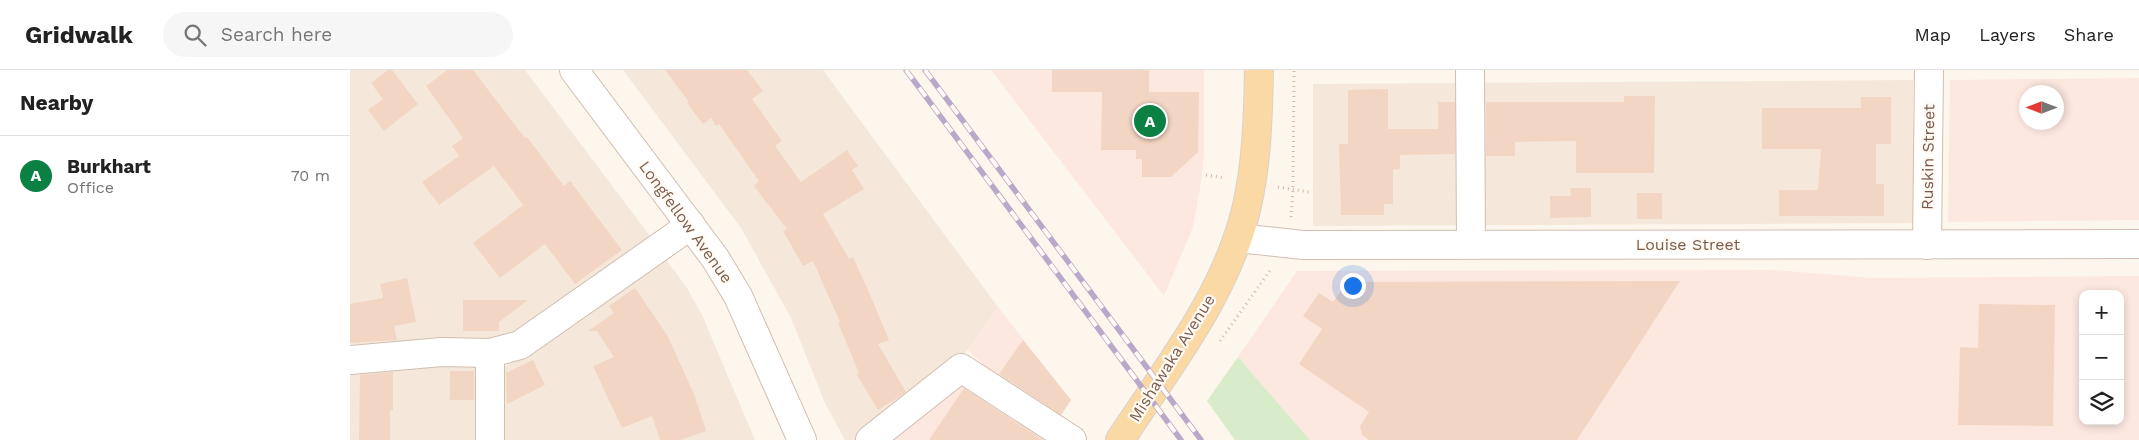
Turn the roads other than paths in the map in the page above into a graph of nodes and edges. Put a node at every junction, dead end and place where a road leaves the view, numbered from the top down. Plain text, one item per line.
1 (574, 70) edge
2 (1259, 70) edge
3 (1470, 70) edge
4 (1929, 70) edge
5 (691, 225) junction
6 (1238, 238) junction
7 (1471, 243) junction
8 (2139, 244) edge
9 (1927, 245) junction
10 (490, 353) junction
11 (350, 360) edge
12 (490, 440) edge
13 (802, 440) edge
14 (870, 440) edge
15 (1072, 440) edge
16 (1120, 440) edge

1 - 5 street, Longfellow Avenue
2 - 6 main road, Mishawaka Avenue
3 - 7 street
4 - 9 street, Ruskin Street
5 - 10 street
5 - 13 street, Longfellow Avenue
6 - 7 street, Louise Street
6 - 16 main road, Mishawaka Avenue
7 - 9 street, Louise Street
8 - 9 street, Louise Street
10 - 11 street
10 - 12 street
14 - 15 street

